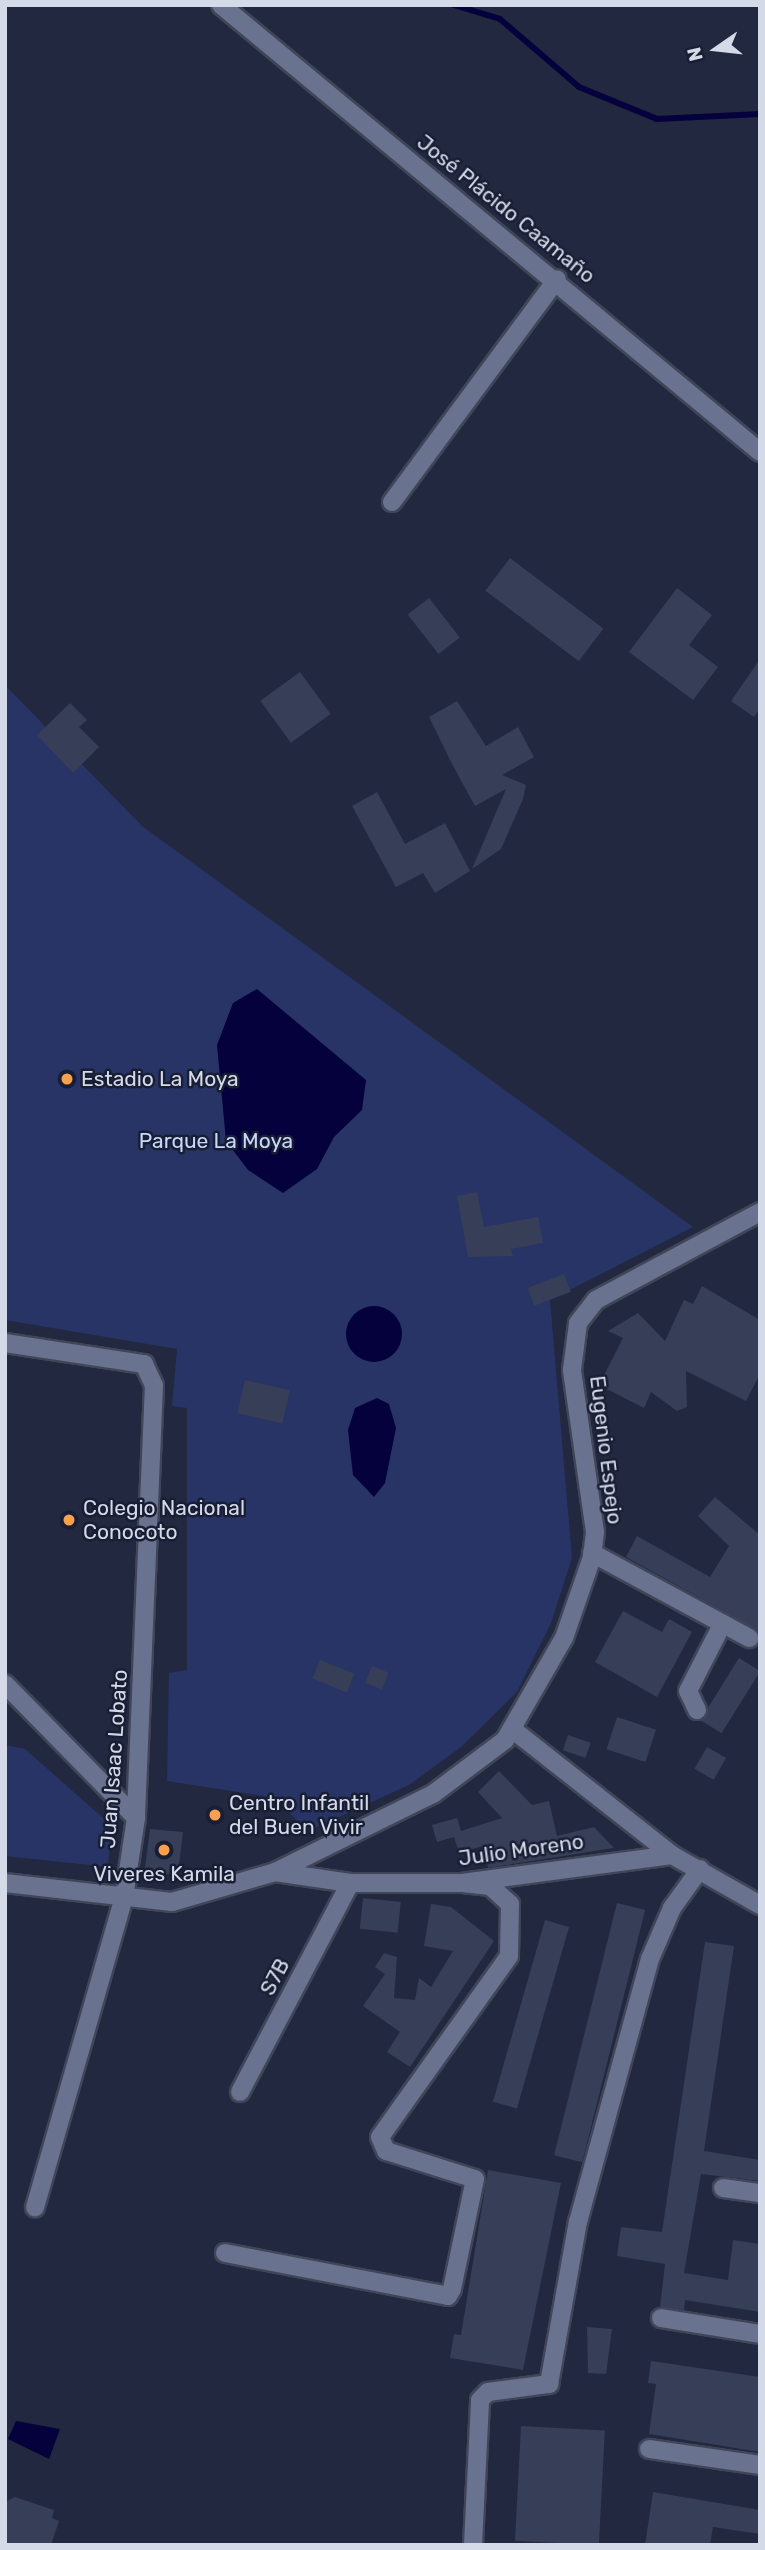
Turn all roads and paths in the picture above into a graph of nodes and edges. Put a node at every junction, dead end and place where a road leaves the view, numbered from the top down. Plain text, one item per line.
1 (221, 5) edge
2 (557, 279) junction
3 (760, 452) edge
4 (392, 502) dead end
5 (760, 1212) edge
6 (5, 1343) edge
7 (592, 1553) junction
8 (723, 1623) junction
9 (749, 1638) dead end
10 (5, 1684) edge
11 (697, 1710) dead end
12 (512, 1729) junction
13 (136, 1818) junction
14 (672, 1855) junction
15 (700, 1869) junction
16 (275, 1872) junction
17 (5, 1883) edge
18 (350, 1883) junction
19 (462, 1883) junction
20 (124, 1897) junction
21 (760, 1905) edge
22 (240, 2092) dead end
23 (723, 2188) dead end
24 (760, 2193) edge
25 (35, 2208) dead end
26 (225, 2253) dead end
27 (660, 2318) dead end
28 (760, 2334) edge
29 (649, 2449) dead end
30 (760, 2465) edge
31 (473, 2545) edge

1 - 2 street, José Plácido Caamaño
2 - 3 street, José Plácido Caamaño
2 - 4 street
5 - 7 street, Eugenio Espejo
6 - 13 street, Juan Isaac Lobato
7 - 8 street
7 - 12 street, Eugenio Espejo
8 - 9 street
8 - 11 street
10 - 13 street
12 - 14 street
12 - 16 street, Eugenio Espejo
13 - 20 street, Juan Isaac Lobato
14 - 15 street
14 - 19 street, Julio Moreno
15 - 21 street
15 - 31 street
16 - 18 street, Julio Moreno
16 - 20 street, Eugenio Espejo
17 - 20 street, Eugenio Espejo
18 - 19 street, Julio Moreno
18 - 22 street, S7B
19 - 26 street
20 - 25 street, Juan Isaac Lobato
23 - 24 street
27 - 28 street
29 - 30 street

